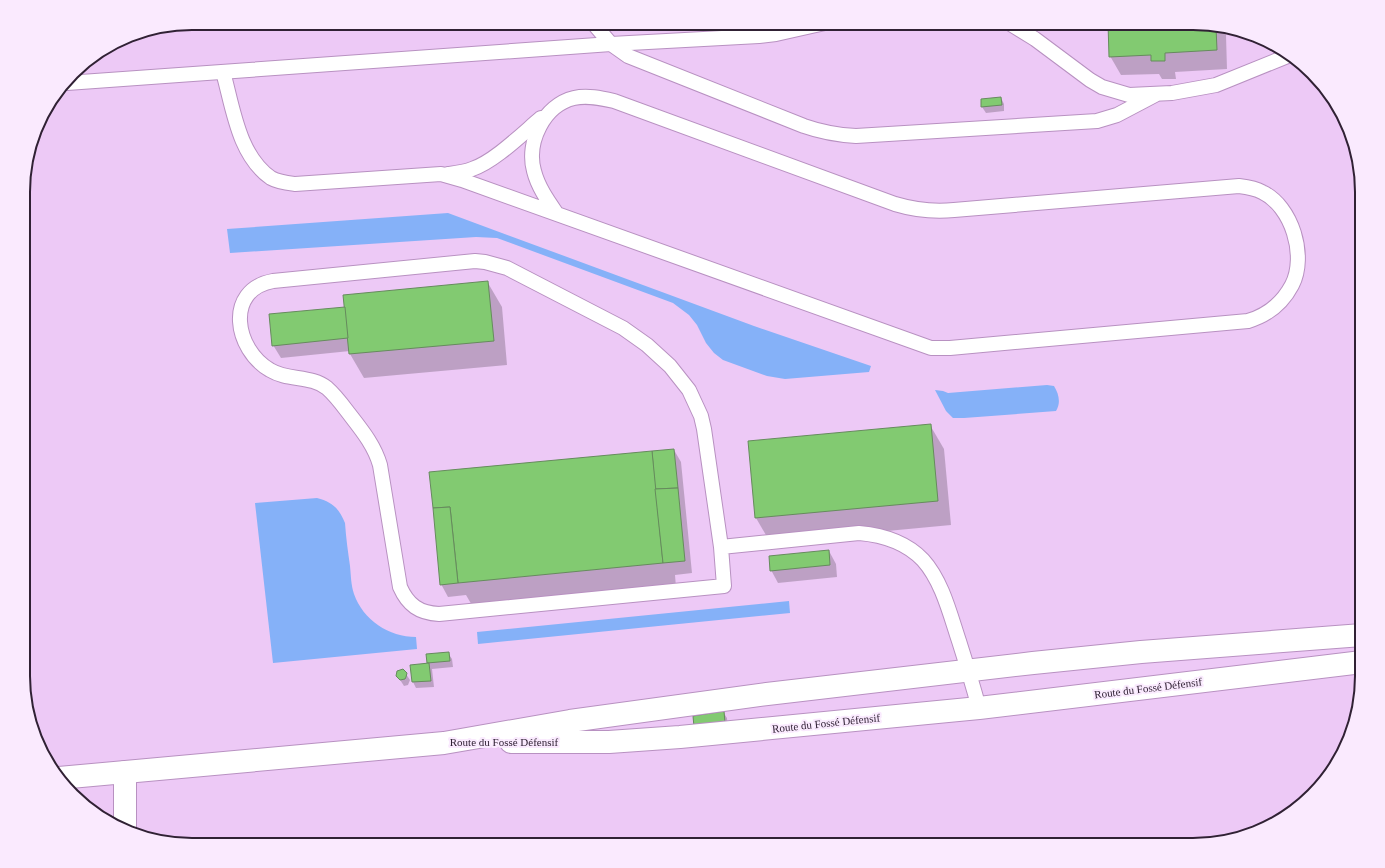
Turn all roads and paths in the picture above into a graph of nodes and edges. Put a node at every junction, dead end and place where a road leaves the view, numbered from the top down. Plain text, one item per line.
1 (599, 30) edge
2 (794, 30) edge
3 (1020, 30) edge
4 (611, 44) junction
5 (1284, 58) edge
6 (223, 72) junction
7 (72, 83) edge
8 (1155, 95) junction
9 (551, 110) junction
10 (441, 174) junction
11 (557, 214) junction
12 (721, 547) junction
13 (1355, 636) edge
14 (1355, 663) edge
15 (968, 671) junction
16 (979, 708) junction
17 (444, 743) junction
18 (126, 772) junction
19 (65, 778) edge
20 (125, 824) edge

1 - 4 lane
2 - 4 lane
3 - 8 lane
4 - 6 lane
4 - 8 lane
5 - 8 lane
6 - 7 lane
6 - 10 lane
9 - 10 lane
9 - 11 lane
9 - 11 lane
10 - 11 lane
12 - 12 lane
12 - 15 lane
13 - 15 street, Route du Fossé Défensif
14 - 16 street, Route du Fossé Défensif
15 - 16 lane
15 - 17 street, Route du Fossé Défensif
16 - 17 street, Route du Fossé Défensif
17 - 18 street
18 - 19 street
18 - 20 street

